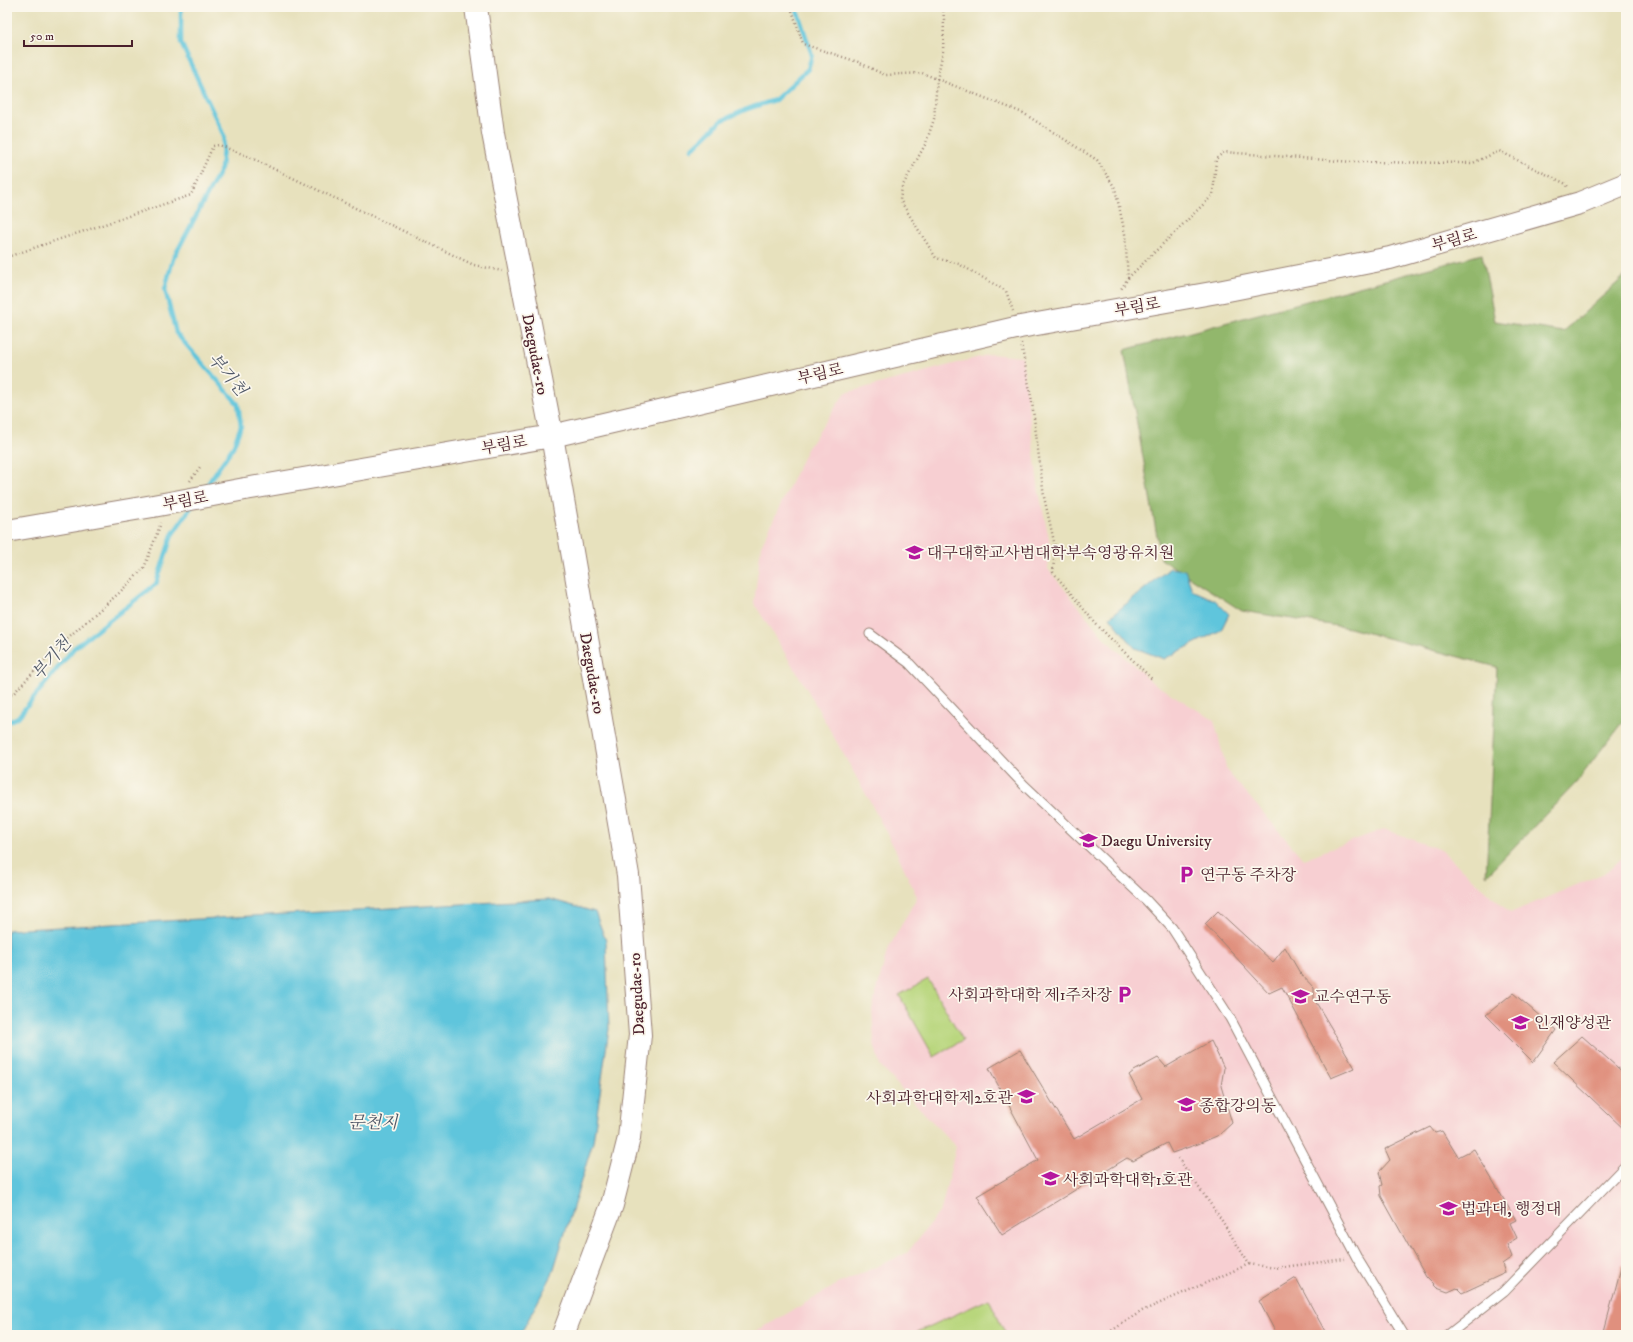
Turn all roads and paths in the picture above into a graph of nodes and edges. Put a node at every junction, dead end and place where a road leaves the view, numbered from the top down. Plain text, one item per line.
1 (476, 7) edge
2 (791, 7) edge
3 (943, 7) edge
4 (937, 80) junction
5 (1626, 184) edge
6 (1580, 203) junction
7 (7, 257) edge
8 (521, 274) junction
9 (1128, 278) junction
10 (1106, 311) junction
11 (1014, 315) dead end
12 (1021, 343) dead end
13 (552, 436) junction
14 (200, 467) dead end
15 (187, 486) dead end
16 (159, 511) junction
17 (7, 531) edge
18 (870, 634) dead end
19 (1153, 680) dead end
20 (7, 695) edge
21 (1178, 1158) dead end
22 (1626, 1165) edge
23 (1357, 1258) junction
24 (1249, 1264) junction
25 (563, 1335) edge
26 (1106, 1335) edge
27 (1404, 1335) edge
28 (1448, 1335) edge

1 - 8 street, Daegudae-ro
2 - 4 path
3 - 4 path
4 - 9 path
4 - 11 path
5 - 6 street, 부림로
6 - 9 path
6 - 10 street, 부림로
7 - 8 path
8 - 13 street, Daegudae-ro
9 - 10 path
10 - 13 street, 부림로
12 - 19 path
13 - 16 street, 부림로, bridge
13 - 25 street, Daegudae-ro
14 - 15 path
16 - 17 street, 부림로
16 - 20 path
18 - 23 lane
21 - 24 path
22 - 28 lane
23 - 24 path
23 - 27 lane
24 - 26 path

